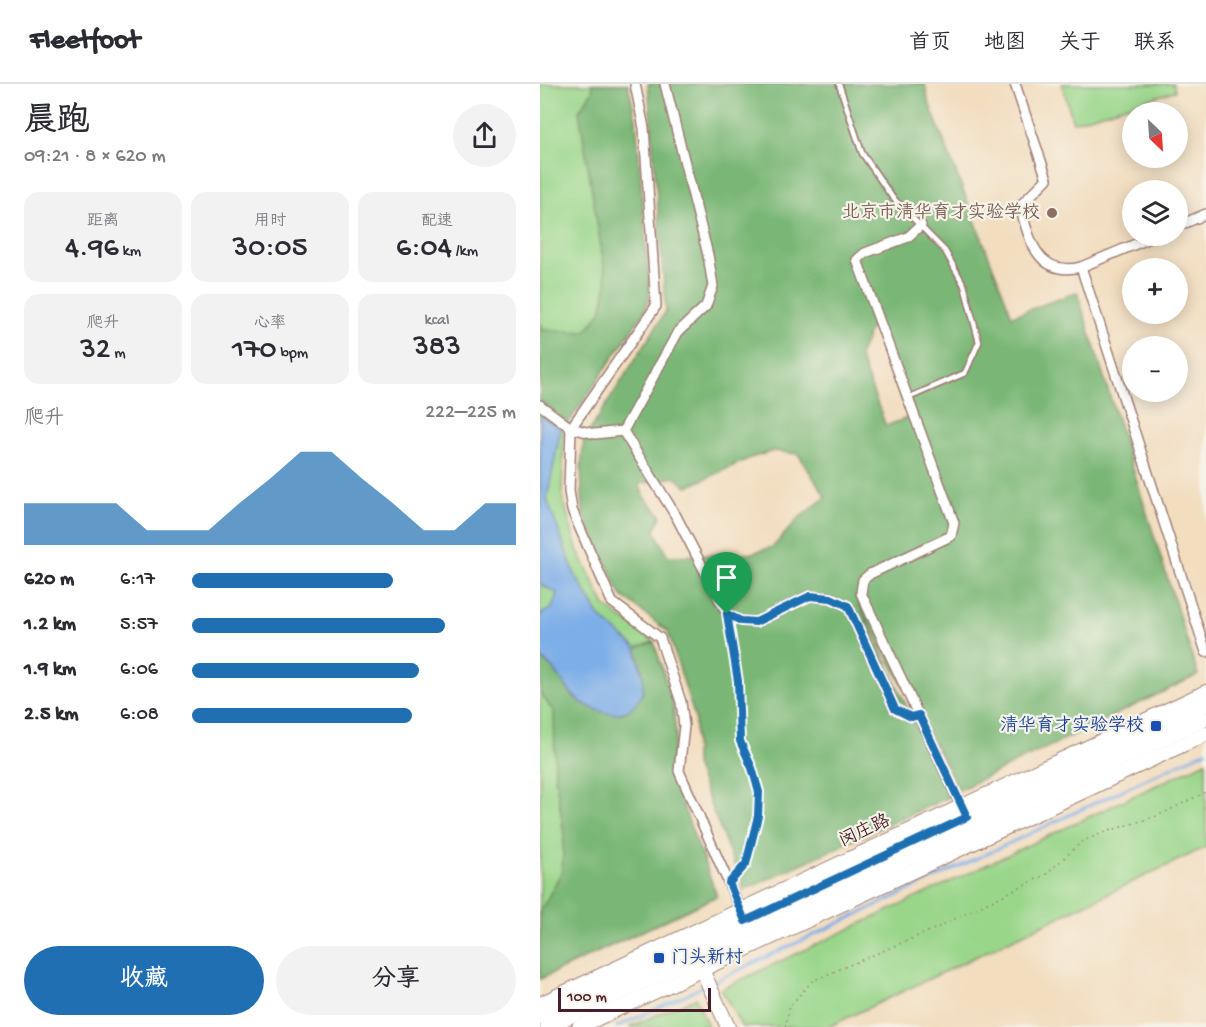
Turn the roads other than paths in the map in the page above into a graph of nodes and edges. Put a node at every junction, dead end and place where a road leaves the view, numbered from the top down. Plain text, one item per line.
1 (635, 84) edge
2 (665, 84) edge
3 (839, 84) edge
4 (1015, 84) edge
5 (1206, 214) edge
6 (1188, 222) edge
7 (921, 225) junction
8 (1131, 246) edge
9 (1081, 267) junction
10 (908, 398) junction
11 (540, 405) edge
12 (571, 428) junction
13 (623, 431) junction
14 (727, 614) junction
15 (1206, 652) edge
16 (1206, 692) edge
17 (1206, 705) edge
18 (919, 715) junction
19 (1206, 719) edge
20 (1206, 734) edge
21 (964, 812) junction
22 (729, 883) junction
23 (743, 915) junction
24 (704, 974) junction
25 (540, 1004) edge
26 (540, 1017) edge
27 (547, 1027) edge
28 (579, 1027) edge
29 (728, 1027) edge

1 - 12 street
2 - 13 street
3 - 7 lane
4 - 9 street
5 - 6 street
7 - 10 street
7 - 10 lane
8 - 9 street
9 - 15 street
10 - 18 street
11 - 12 street
12 - 13 street
12 - 22 street
13 - 14 street
14 - 18 street
14 - 22 lane
16 - 21 main road, 闵庄路
17 - 21 main road, 闵庄路
18 - 21 street
19 - 24 main road
20 - 24 main road
21 - 23 main road, 闵庄路
22 - 23 street
23 - 24 main road
23 - 25 main road, 闵庄路
23 - 26 main road, 闵庄路
24 - 27 main road
24 - 28 main road
24 - 29 main road

